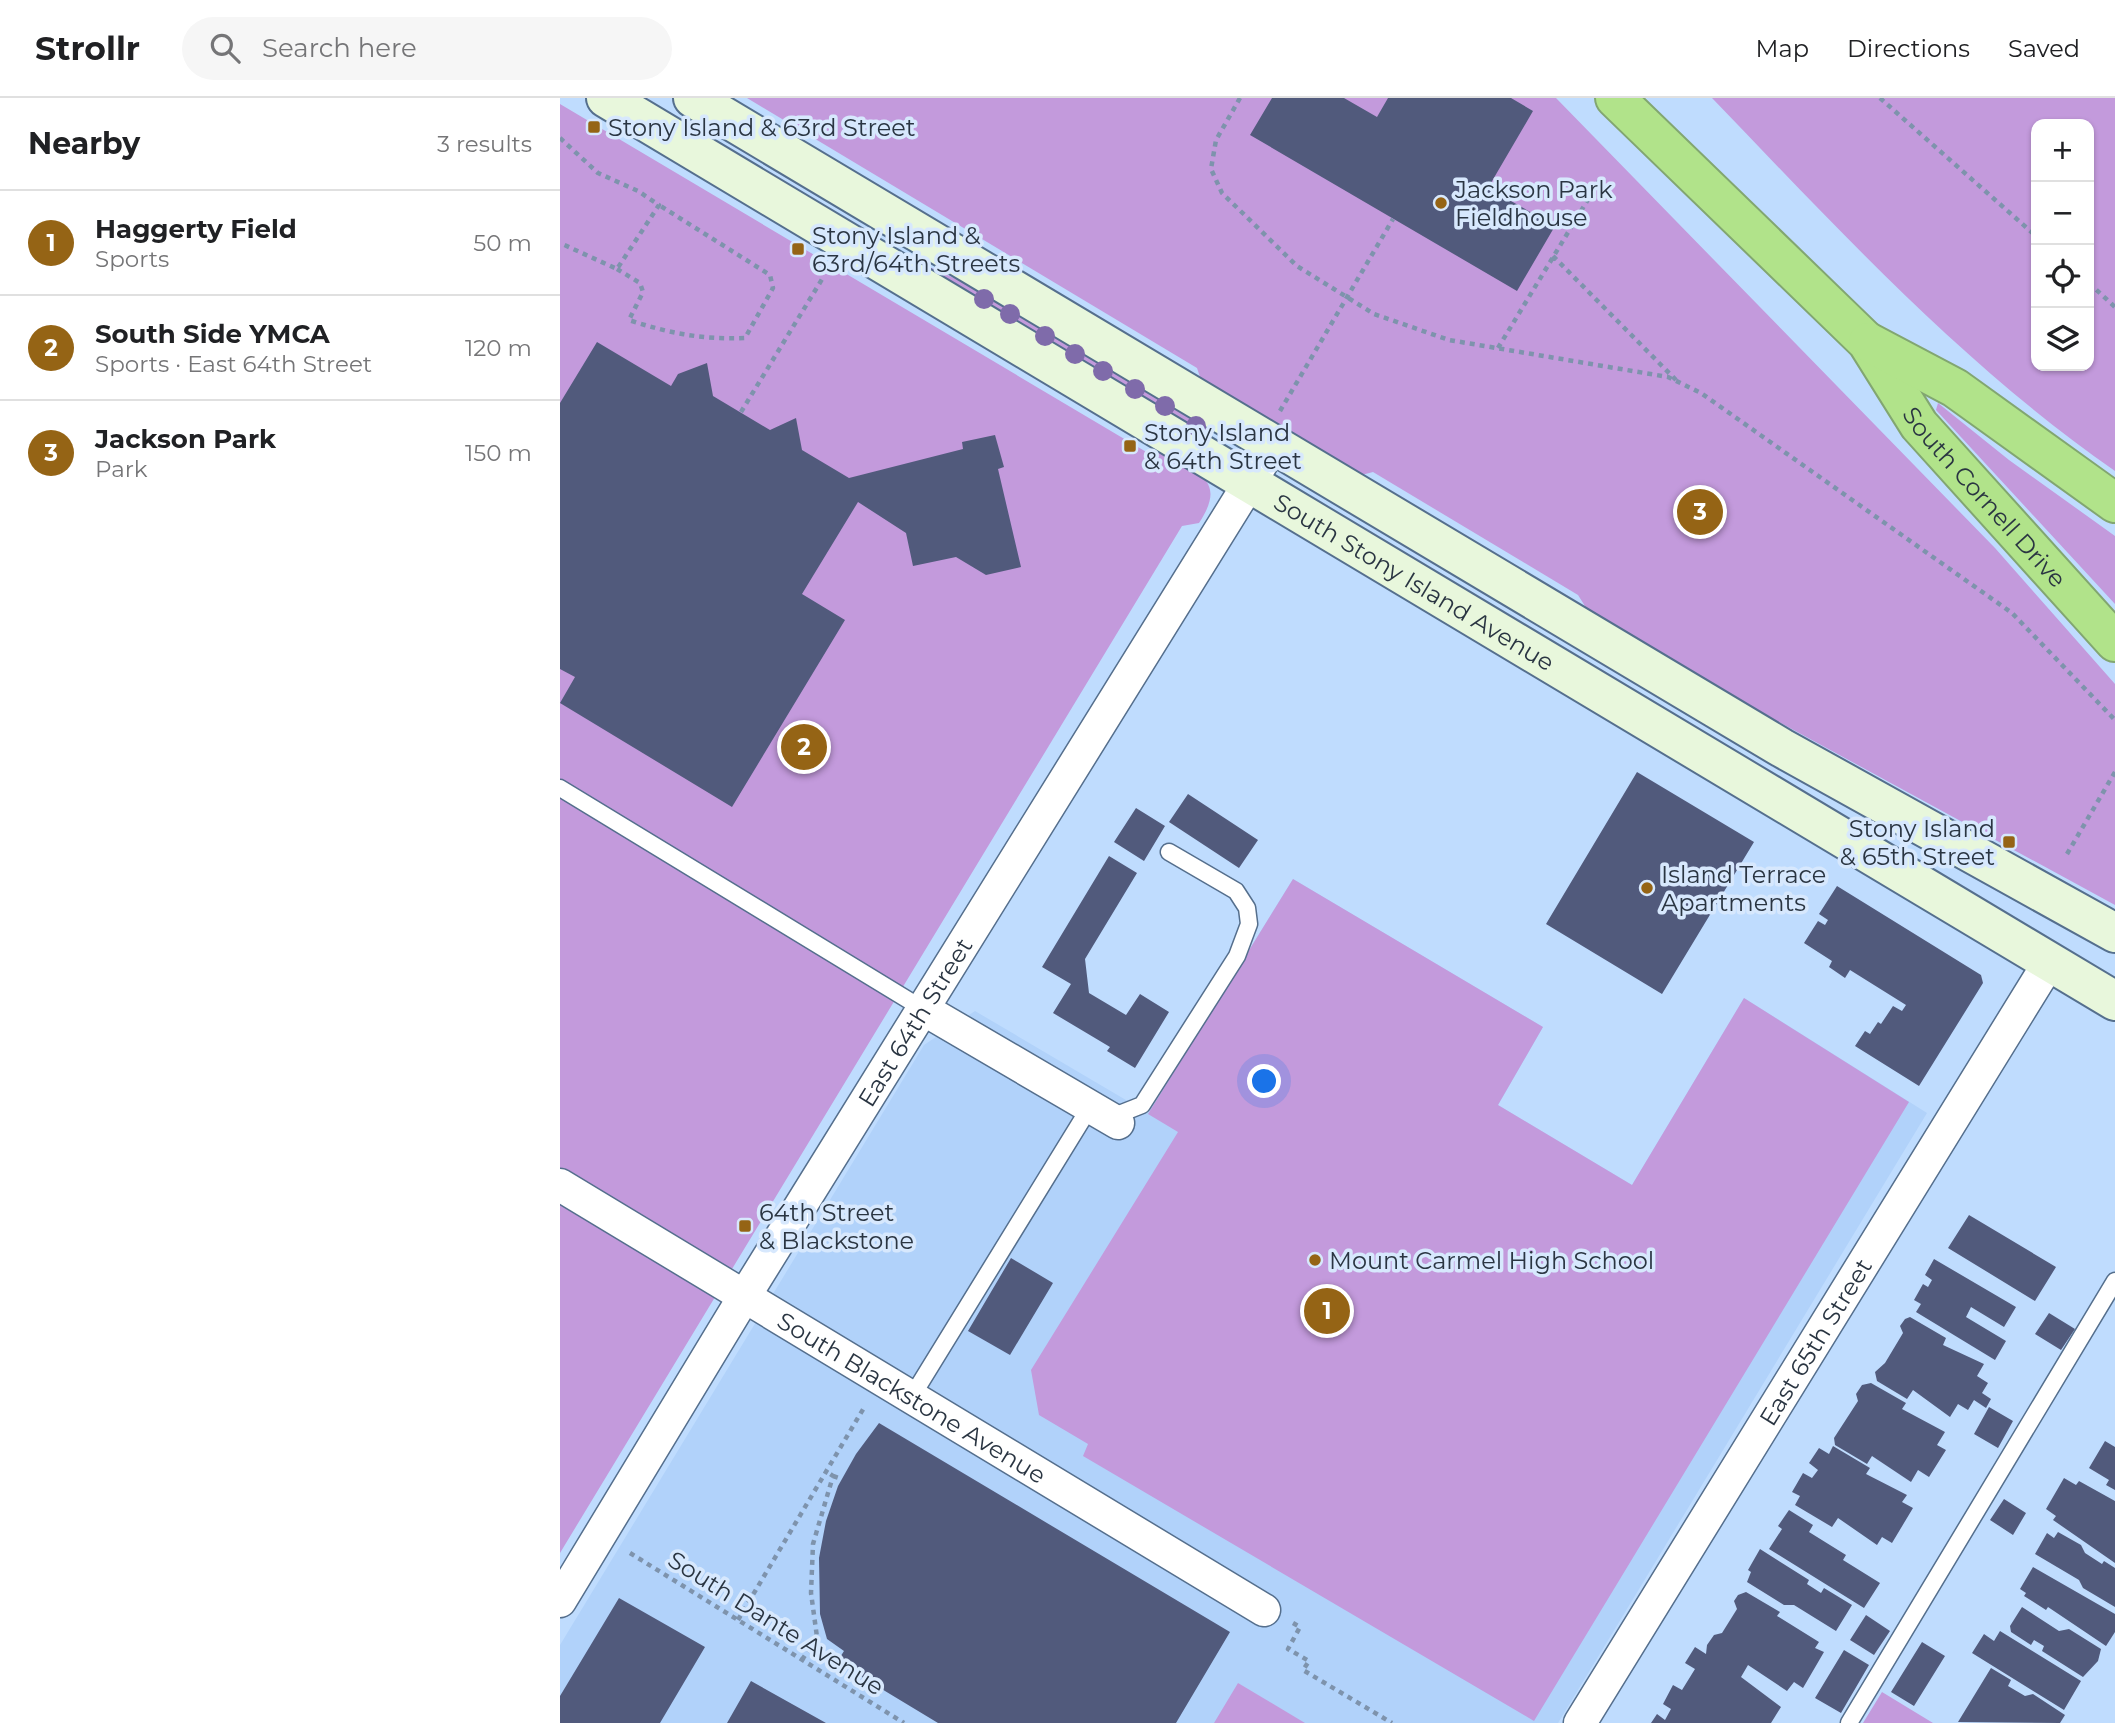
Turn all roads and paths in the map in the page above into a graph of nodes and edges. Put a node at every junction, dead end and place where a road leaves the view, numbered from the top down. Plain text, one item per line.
1 (606, 98) edge
2 (693, 98) edge
3 (1240, 98) edge
4 (1615, 98) edge
5 (1880, 98) edge
6 (560, 138) edge
7 (1601, 178) dead end
8 (659, 205) junction
9 (1393, 219) dead end
10 (2031, 232) edge
11 (560, 243) edge
12 (1553, 256) junction
13 (617, 270) junction
14 (824, 275) dead end
15 (2094, 288) edge
16 (1347, 298) junction
17 (2115, 307) edge
18 (1867, 342) junction
19 (1498, 348) junction
20 (1678, 382) junction
21 (741, 412) dead end
22 (1276, 428) junction
23 (1249, 485) junction
24 (2115, 503) edge
25 (2115, 642) edge
26 (2115, 720) edge
27 (2115, 772) edge
28 (560, 788) edge
29 (1169, 852) dead end
30 (2067, 853) dead end
31 (2115, 933) edge
32 (2050, 961) junction
33 (2115, 1001) edge
34 (923, 1009) junction
35 (1105, 1116) junction
36 (560, 1185) edge
37 (2115, 1281) edge
38 (744, 1297) junction
39 (911, 1398) junction
40 (865, 1406) dead end
41 (826, 1471) junction
42 (833, 1476) junction
43 (842, 1479) dead end
44 (630, 1553) dead end
45 (560, 1601) edge
46 (1276, 1615) joint
47 (738, 1620) junction
48 (802, 1660) junction
49 (904, 1723) edge
50 (1392, 1723) edge
51 (1580, 1723) edge
52 (1849, 1723) edge

1 - 23 main road, South Stony Island Avenue
2 - 22 main road, South Stony Island Avenue
3 - 16 path
4 - 18 highway, South Cornell Drive
5 - 10 path
6 - 8 path
7 - 12 path
8 - 13 path
8 - 13 path
9 - 16 path
11 - 13 path
12 - 19 path
12 - 20 path
14 - 21 path
15 - 17 path
16 - 19 path
16 - 22 path
18 - 24 highway, South Cornell Drive
18 - 25 highway, South Cornell Drive
19 - 20 path
20 - 26 path
22 - 23 street, East 64th Street
22 - 31 main road, South Stony Island Avenue
23 - 32 main road, South Stony Island Avenue
23 - 34 street, East 64th Street
27 - 30 path
28 - 34 lane
29 - 35 lane
32 - 33 main road, South Stony Island Avenue
32 - 51 street, East 65th Street
34 - 35 street
34 - 38 street, East 64th Street
35 - 39 lane
36 - 38 street, South Blackstone Avenue
37 - 52 lane
38 - 39 street, South Blackstone Avenue
38 - 45 street, East 64th Street
39 - 46 street, South Blackstone Avenue
40 - 41 path
41 - 42 path
41 - 47 path
42 - 43 path
42 - 48 path
44 - 47 path, South Dante Avenue
46 - 50 path
47 - 48 path, South Dante Avenue
48 - 49 path, South Dante Avenue

